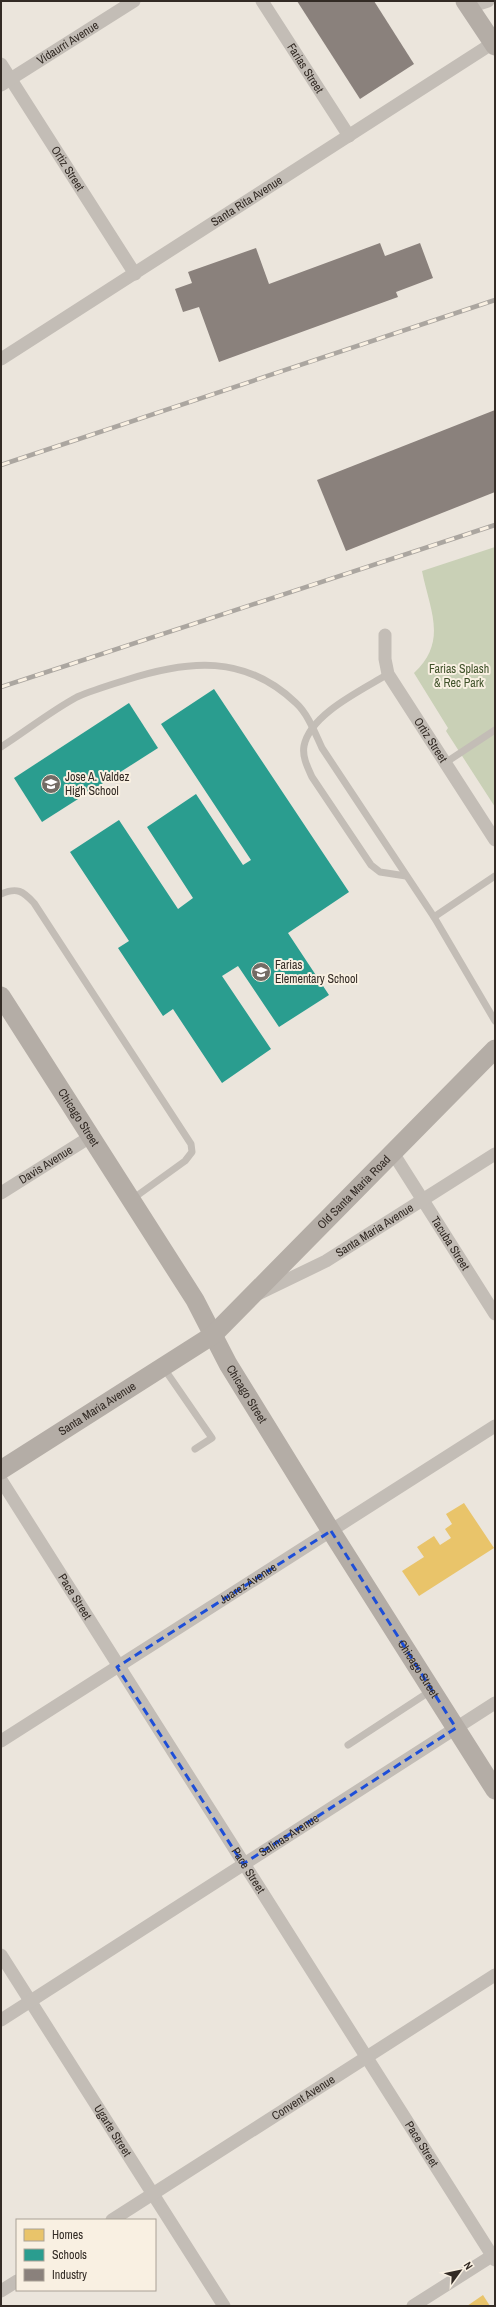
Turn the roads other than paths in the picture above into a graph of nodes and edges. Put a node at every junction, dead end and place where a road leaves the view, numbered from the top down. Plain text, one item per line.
1 (134, 1) edge
2 (262, 1) edge
3 (488, 1) edge
4 (467, 4) edge
5 (494, 45) edge
6 (1, 64) edge
7 (6, 82) edge
8 (349, 136) junction
9 (135, 274) junction
10 (1, 359) edge
11 (385, 635) dead end
12 (388, 674) junction
13 (312, 727) junction
14 (495, 730) edge
15 (1, 747) edge
16 (445, 763) junction
17 (495, 840) edge
18 (406, 876) junction
19 (495, 876) edge
20 (1, 894) edge
21 (434, 917) junction
22 (1, 996) edge
23 (495, 1021) edge
24 (495, 1049) edge
25 (90, 1137) junction
26 (393, 1153) junction
27 (495, 1154) edge
28 (1, 1193) edge
29 (131, 1200) junction
30 (422, 1200) junction
31 (249, 1299) junction
32 (495, 1314) edge
33 (213, 1335) junction
34 (163, 1367) junction
35 (495, 1426) edge
36 (195, 1449) dead end
37 (1, 1470) edge
38 (1, 1480) edge
39 (331, 1531) junction
40 (117, 1667) junction
41 (432, 1690) junction
42 (495, 1703) edge
43 (456, 1728) junction
44 (1, 1741) edge
45 (348, 1745) dead end
46 (495, 1790) edge
47 (243, 1864) junction
48 (1, 1955) edge
49 (495, 1976) edge
50 (30, 2001) junction
51 (1, 2020) edge
52 (366, 2058) junction
53 (152, 2194) junction
54 (114, 2219) edge
55 (494, 2256) edge
56 (16, 2282) edge
57 (1, 2291) edge
58 (224, 2306) edge
59 (413, 2306) edge

1 - 7 street, Vidaurri Avenue
2 - 8 street, Farias Street
3 - 4 street
4 - 5 street
5 - 8 street, Santa Rita Avenue
6 - 7 street, Ortiz Street
7 - 9 street, Ortiz Street
8 - 9 street, Santa Rita Avenue
9 - 10 street, Santa Rita Avenue
11 - 12 street, Ortiz Street
12 - 13 lane
12 - 16 street, Ortiz Street
13 - 15 lane
13 - 18 lane
13 - 18 lane
14 - 16 lane
16 - 17 street, Ortiz Street
18 - 21 lane
19 - 21 lane
20 - 29 lane
21 - 23 lane
22 - 25 street, Chicago Street
24 - 26 street, Old Santa Maria Road
25 - 28 street, Davis Avenue
25 - 29 street, Chicago Street
26 - 30 street, Tacuba Street
26 - 31 street, Old Santa Maria Road
27 - 30 street, Santa Maria Avenue
29 - 33 street, Chicago Street
30 - 31 street, Santa Maria Avenue
30 - 32 street, Tacuba Street
31 - 33 street, Old Santa Maria Road
33 - 34 street, Santa Maria Avenue
33 - 39 street, Chicago Street
34 - 36 lane
34 - 37 street, Santa Maria Avenue
35 - 39 street, Juarez Avenue
38 - 40 street, Pace Street
39 - 40 street, Juarez Avenue
39 - 41 street, Chicago Street
40 - 44 street, Juarez Avenue
40 - 47 street, Pace Street
41 - 43 street, Chicago Street
41 - 45 lane
42 - 43 street, Salinas Avenue
43 - 46 street, Chicago Street
43 - 47 street, Salinas Avenue
47 - 50 street, Salinas Avenue
47 - 52 street, Pace Street
48 - 50 street, Ugarte Street
49 - 52 street, Convent Avenue
50 - 51 street, Salinas Avenue
50 - 53 street, Ugarte Street
52 - 53 street, Convent Avenue
52 - 55 street, Pace Street
53 - 54 street, Convent Avenue
53 - 58 street, Ugarte Street
55 - 59 street
56 - 57 street

